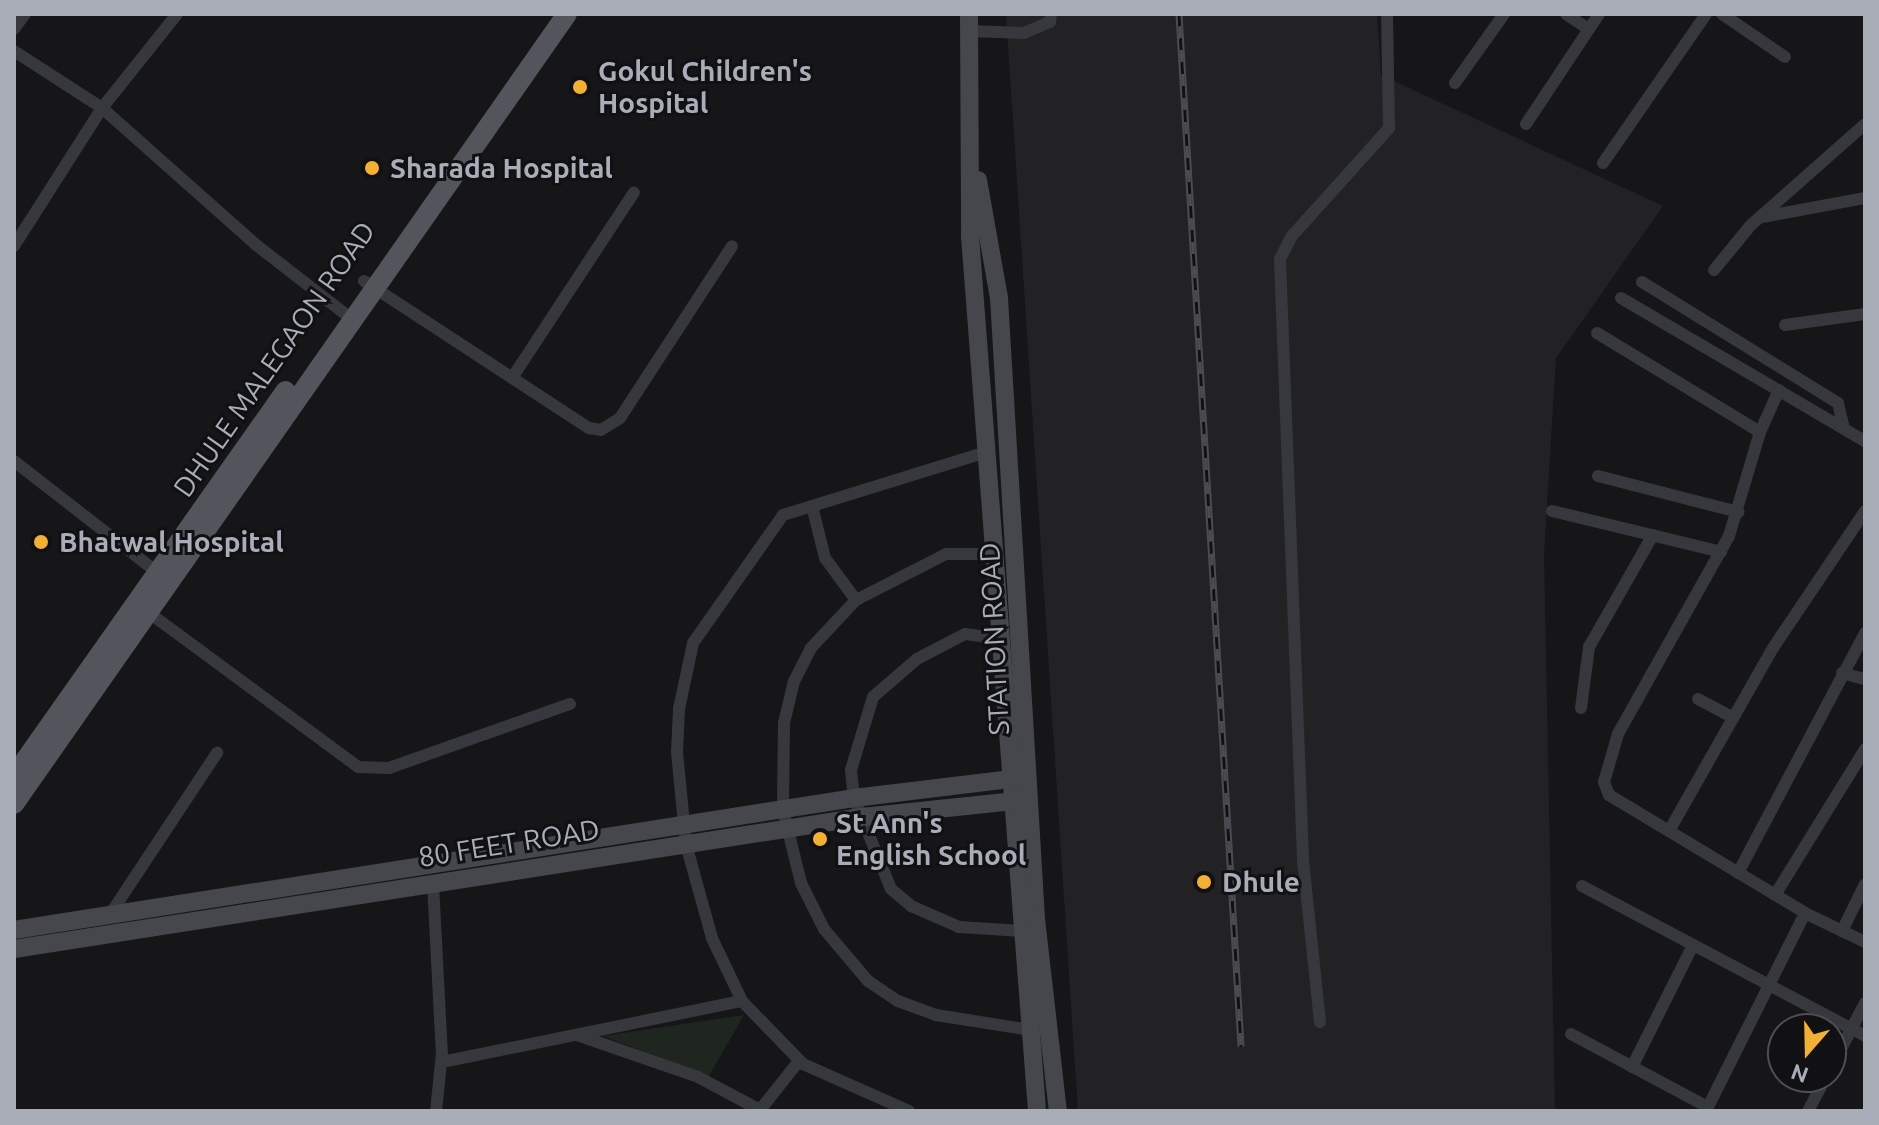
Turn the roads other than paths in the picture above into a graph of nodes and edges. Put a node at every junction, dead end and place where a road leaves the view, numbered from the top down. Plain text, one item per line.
1 (25, 14) edge
2 (177, 14) edge
3 (551, 14) edge
4 (567, 14) edge
5 (1051, 14) edge
6 (1387, 14) edge
7 (1504, 14) edge
8 (1566, 14) edge
9 (1599, 14) edge
10 (1706, 14) edge
11 (1722, 14) edge
12 (969, 22) edge
13 (14, 29) edge
14 (1588, 29) junction
15 (14, 51) edge
16 (1785, 57) dead end
17 (1455, 83) dead end
18 (102, 108) junction
19 (1526, 124) dead end
20 (1865, 124) edge
21 (1603, 163) dead end
22 (974, 166) junction
23 (634, 192) dead end
24 (1865, 198) edge
25 (1759, 217) junction
26 (14, 246) edge
27 (732, 246) dead end
28 (1714, 270) dead end
29 (1642, 282) dead end
30 (369, 285) junction
31 (1621, 298) dead end
32 (1865, 314) edge
33 (347, 316) junction
34 (1785, 325) dead end
35 (1597, 333) dead end
36 (512, 378) junction
37 (1779, 390) junction
38 (1844, 428) junction
39 (1760, 432) junction
40 (1865, 441) edge
41 (987, 452) junction
42 (14, 461) edge
43 (1598, 476) dead end
44 (812, 506) junction
45 (1552, 511) dead end
46 (1865, 511) edge
47 (1738, 512) junction
48 (1653, 535) junction
49 (1721, 552) junction
50 (994, 554) junction
51 (163, 577) junction
52 (856, 600) junction
53 (148, 612) junction
54 (1865, 633) edge
55 (1001, 639) junction
56 (1842, 673) junction
57 (1865, 679) edge
58 (1698, 699) dead end
59 (570, 704) dead end
60 (1581, 708) dead end
61 (1733, 718) junction
62 (1865, 749) edge
63 (217, 753) dead end
64 (14, 776) edge
65 (1012, 779) junction
66 (854, 798) junction
67 (1013, 801) junction
68 (14, 804) edge
69 (862, 817) junction
70 (785, 819) junction
71 (1669, 831) junction
72 (685, 835) junction
73 (1738, 873) junction
74 (433, 884) junction
75 (1865, 884) edge
76 (1582, 886) dead end
77 (1775, 895) junction
78 (1805, 913) junction
79 (109, 916) junction
80 (14, 930) edge
81 (1023, 931) junction
82 (1842, 931) junction
83 (1865, 942) edge
84 (1693, 945) junction
85 (14, 949) edge
86 (1768, 986) junction
87 (742, 1001) junction
88 (1865, 1003) edge
89 (1320, 1022) dead end
90 (1852, 1029) junction
91 (1031, 1030) junction
92 (574, 1034) junction
93 (1571, 1034) dead end
94 (1865, 1036) edge
95 (1847, 1038) edge
96 (799, 1061) junction
97 (442, 1062) junction
98 (1632, 1067) junction
99 (1818, 1093) edge
100 (1707, 1109) edge
101 (436, 1111) edge
102 (909, 1111) edge
103 (1037, 1111) edge
104 (1058, 1111) edge
105 (1808, 1111) edge

1 - 13 street
2 - 18 street
3 - 30 main road, DHULE MALEGAON ROAD
4 - 30 main road
5 - 12 street
6 - 89 street
7 - 17 street
8 - 14 street
9 - 14 street
10 - 21 street
11 - 16 street
12 - 22 main road, STATION ROAD
14 - 19 street
15 - 18 street
18 - 26 street
18 - 33 street
20 - 25 street
22 - 41 main road, STATION ROAD
22 - 104 main road, STATION ROAD
23 - 36 street
24 - 25 street
25 - 28 street
27 - 36 street
29 - 38 street
30 - 33 main road, DHULE MALEGAON ROAD
30 - 36 street
31 - 37 street
32 - 34 street
33 - 51 main road, DHULE MALEGAON ROAD
35 - 39 street
37 - 38 street
37 - 39 street
38 - 40 street
39 - 47 street
41 - 44 street
41 - 50 main road, STATION ROAD
42 - 51 street
43 - 47 street
44 - 52 street
44 - 72 street
45 - 48 street
46 - 61 street
47 - 49 street
48 - 49 street
48 - 60 street
49 - 71 street
50 - 52 street
50 - 55 main road, STATION ROAD
51 - 53 main road
51 - 64 main road, DHULE MALEGAON ROAD
52 - 70 street
53 - 59 street
53 - 68 main road
54 - 56 street
55 - 65 main road, STATION ROAD
55 - 66 street
56 - 57 street
56 - 73 street
58 - 61 street
61 - 71 street
62 - 77 street
63 - 79 street
65 - 66 main road, 80 FEET ROAD
65 - 67 main road, STATION ROAD
66 - 69 street
66 - 70 main road, 80 FEET ROAD
67 - 69 main road, 80 FEET ROAD
67 - 81 main road, STATION ROAD
69 - 70 main road, 80 FEET ROAD
69 - 81 street
70 - 72 main road, 80 FEET ROAD
70 - 91 street
71 - 73 street
72 - 74 main road, 80 FEET ROAD
72 - 79 main road, 80 FEET ROAD
72 - 87 street
73 - 77 street
74 - 85 main road, 80 FEET ROAD
74 - 97 street
75 - 82 street
76 - 84 street
77 - 78 street
78 - 82 street
78 - 86 street
79 - 80 main road, 80 FEET ROAD
81 - 91 main road, STATION ROAD
82 - 83 street
84 - 86 street
84 - 98 street
86 - 90 street
86 - 100 street
87 - 92 street
87 - 96 street
88 - 90 street
90 - 94 street
90 - 95 street
91 - 103 main road, STATION ROAD
92 - 96 street
92 - 97 street
93 - 98 street
96 - 102 street
97 - 101 street
98 - 100 street
99 - 105 street

